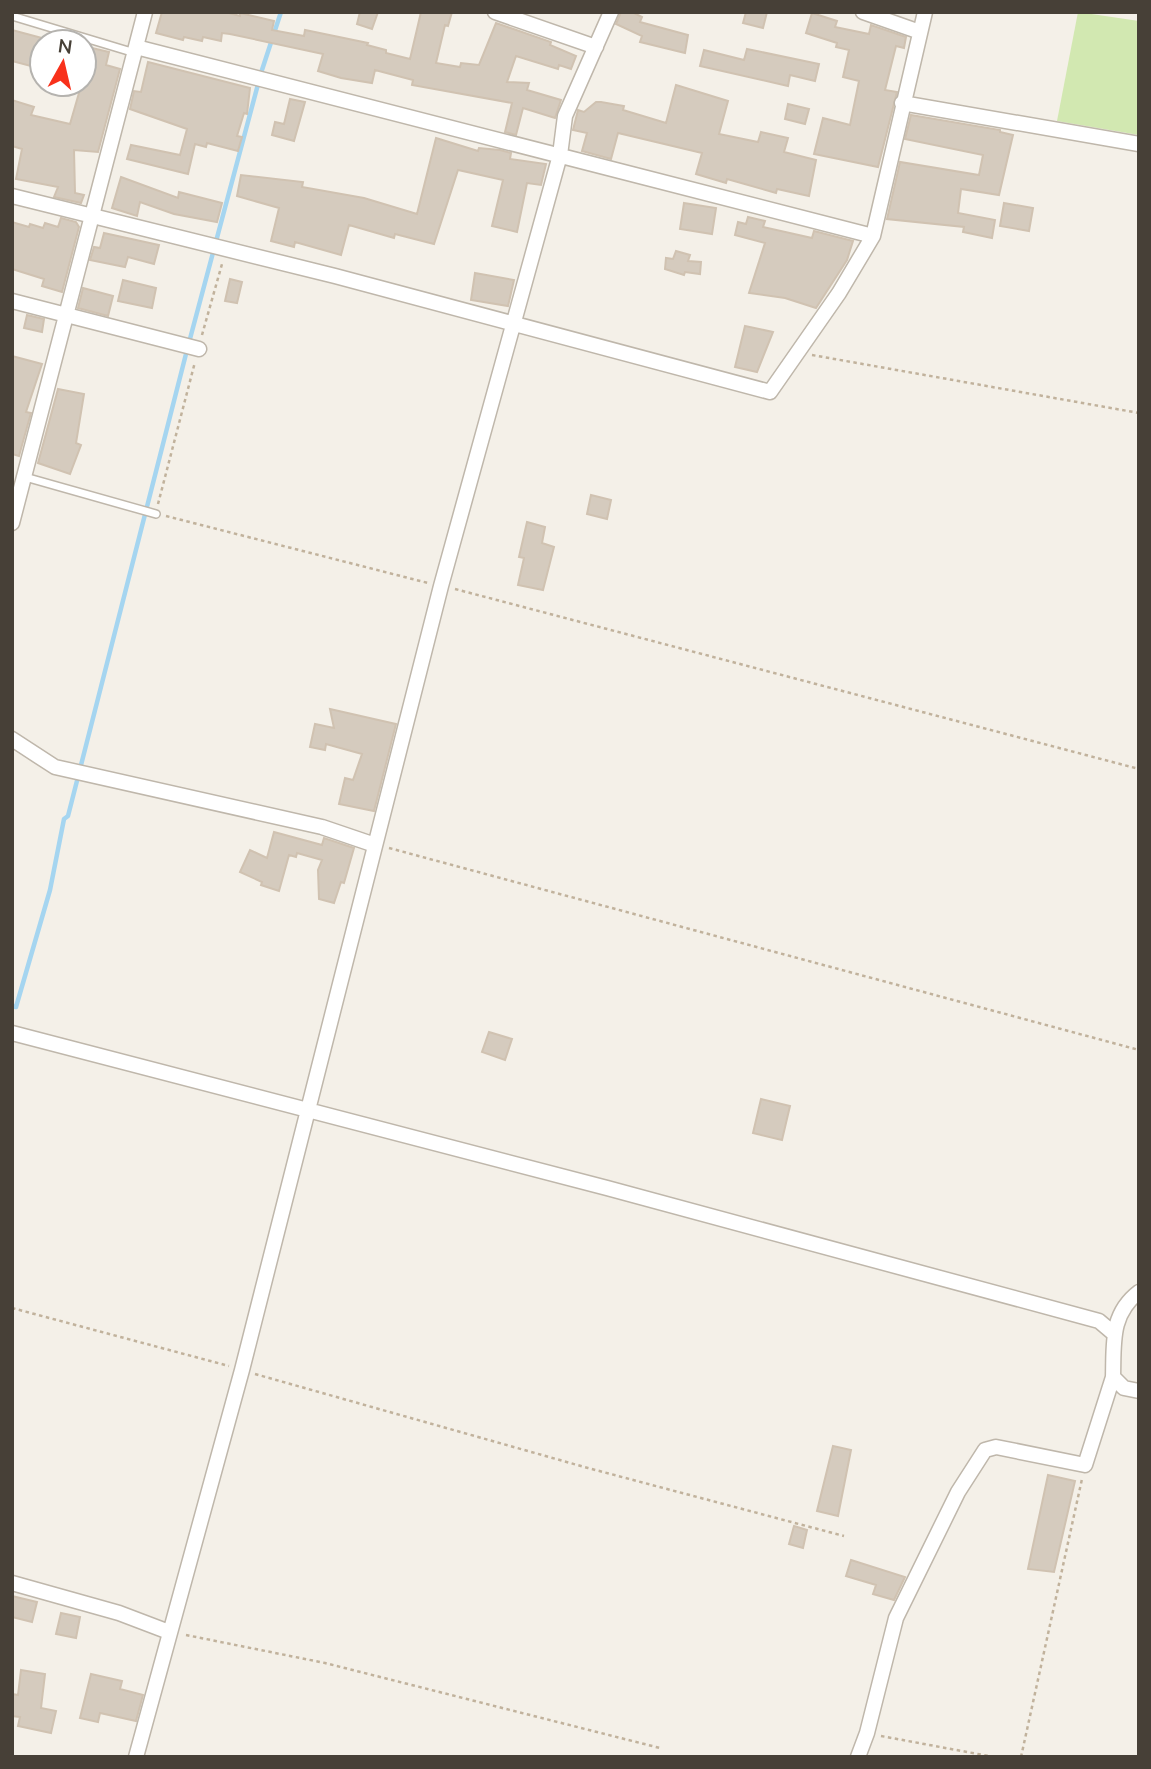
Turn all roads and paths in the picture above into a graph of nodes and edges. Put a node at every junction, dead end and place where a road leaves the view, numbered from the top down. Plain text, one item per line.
1 (145, 12) edge
2 (495, 12) edge
3 (611, 12) edge
4 (863, 12) edge
5 (925, 12) edge
6 (12, 16) edge
7 (920, 32) junction
8 (596, 47) junction
9 (136, 50) junction
10 (902, 103) junction
11 (1139, 144) edge
12 (560, 155) junction
13 (12, 196) edge
14 (93, 215) junction
15 (873, 236) junction
16 (226, 249) junction
17 (12, 301) edge
18 (67, 315) junction
19 (513, 325) junction
20 (199, 349) junction
21 (799, 352) junction
22 (1139, 413) edge
23 (19, 476) edge
24 (156, 514) junction
25 (12, 523) edge
26 (441, 586) junction
27 (12, 739) edge
28 (1139, 769) edge
29 (375, 845) junction
30 (12, 1033) edge
31 (1139, 1050) edge
32 (308, 1110) junction
33 (1139, 1292) edge
34 (12, 1308) edge
35 (1112, 1332) junction
36 (242, 1370) junction
37 (1113, 1377) junction
38 (1139, 1391) edge
39 (1085, 1465) junction
40 (844, 1536) dead end
41 (12, 1583) edge
42 (169, 1632) junction
43 (867, 1733) junction
44 (660, 1748) dead end
45 (136, 1757) edge
46 (858, 1757) edge
47 (994, 1757) edge
48 (1021, 1757) edge

1 - 9 street
2 - 8 street
3 - 8 street
4 - 7 street
5 - 7 street
6 - 9 lane
7 - 10 street
8 - 12 street
9 - 12 street
9 - 14 street
10 - 11 street
10 - 15 street
12 - 15 street
12 - 19 street
13 - 14 street
14 - 16 street
14 - 18 street
15 - 21 street
16 - 19 street
16 - 20 path
17 - 18 street
18 - 20 street
18 - 23 street
19 - 21 street
19 - 26 street
20 - 24 path
21 - 22 path
23 - 24 lane
23 - 25 street
24 - 26 path
26 - 28 path
26 - 29 street
27 - 29 street
29 - 31 path
29 - 32 street
30 - 32 street
32 - 35 street
32 - 36 street
33 - 35 street
34 - 36 path
35 - 37 street
36 - 40 path
36 - 42 street
37 - 38 street
37 - 39 street
39 - 43 street
39 - 48 path
41 - 42 street
42 - 44 path
42 - 45 street
43 - 46 street
43 - 47 path

